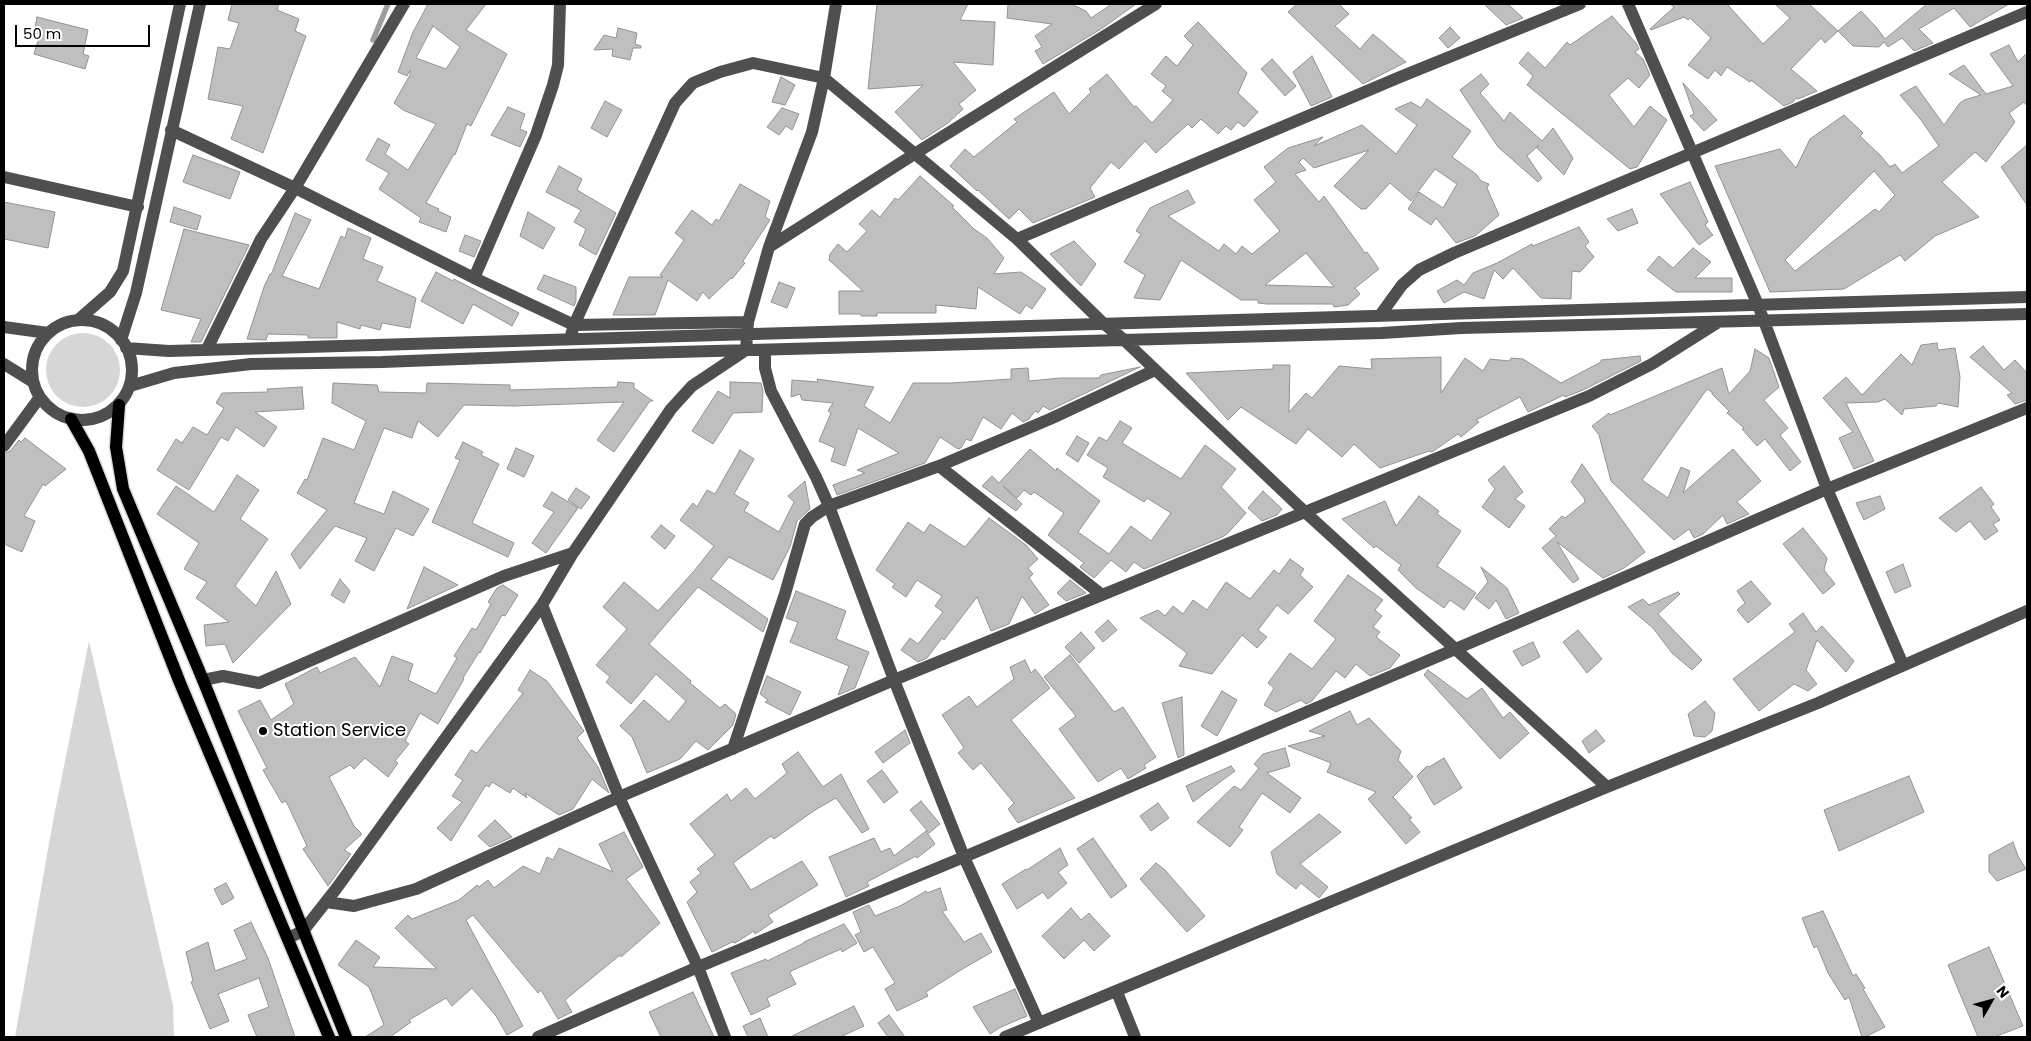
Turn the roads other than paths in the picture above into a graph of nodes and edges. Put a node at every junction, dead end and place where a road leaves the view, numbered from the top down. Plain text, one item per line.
1 (180, 4) edge
2 (200, 4) edge
3 (404, 4) edge
4 (559, 4) edge
5 (836, 4) edge
6 (1156, 4) edge
7 (1580, 4) edge
8 (1628, 4) edge
9 (2027, 12) edge
10 (824, 78) junction
11 (171, 130) junction
12 (916, 153) junction
13 (1692, 155) junction
14 (4, 177) edge
15 (295, 188) junction
16 (138, 207) junction
17 (1017, 239) junction
18 (769, 247) junction
19 (474, 278) junction
20 (2027, 297) edge
21 (1758, 305) junction
22 (1381, 314) junction
23 (2027, 314) edge
24 (78, 320) junction
25 (1718, 322) junction
26 (1763, 322) junction
27 (1103, 323) junction
28 (574, 325) junction
29 (4, 327) edge
30 (748, 328) junction
31 (48, 333) junction
32 (570, 339) junction
33 (1123, 339) junction
34 (124, 344) junction
35 (207, 349) junction
36 (746, 350) junction
37 (765, 350) junction
38 (4, 364) edge
39 (1155, 370) junction
40 (33, 382) junction
41 (130, 386) junction
42 (40, 398) junction
43 (119, 405) junction
44 (2027, 408) edge
45 (71, 419) junction
46 (4, 446) edge
47 (939, 466) junction
48 (1827, 489) junction
49 (829, 506) junction
50 (1306, 512) junction
51 (573, 553) junction
52 (1102, 595) junction
53 (542, 605) junction
54 (2027, 611) edge
55 (1454, 649) junction
56 (1904, 666) junction
57 (203, 680) junction
58 (894, 680) junction
59 (733, 749) junction
60 (1607, 787) junction
61 (619, 796) junction
62 (964, 857) junction
63 (326, 902) junction
64 (303, 932) junction
65 (288, 938) junction
66 (698, 967) junction
67 (1117, 992) junction
68 (1039, 1023) junction
69 (329, 1037) edge
70 (346, 1037) edge
71 (538, 1037) edge
72 (725, 1037) edge
73 (1005, 1037) edge
74 (1135, 1037) edge

1 - 16 street
2 - 11 street
3 - 15 street
4 - 19 street
5 - 10 street
6 - 12 street
7 - 17 street
8 - 13 street
9 - 13 street
10 - 12 street
10 - 18 street
10 - 28 street
11 - 15 street
11 - 34 street
12 - 17 street
12 - 18 street
13 - 21 street
13 - 22 street
14 - 16 street
15 - 19 street
15 - 35 street
16 - 24 street
17 - 27 street
18 - 30 street
19 - 28 street
20 - 21 street
21 - 22 street
21 - 26 street
22 - 27 street
23 - 26 street
24 - 31 street
24 - 34 street
25 - 26 street
25 - 33 street
25 - 50 street
26 - 48 street
27 - 30 street
27 - 33 street
28 - 30 street
28 - 32 street
29 - 31 street
30 - 32 street
30 - 36 street
31 - 40 street
32 - 35 street
33 - 37 street
33 - 39 street
34 - 35 street
34 - 41 street
36 - 37 street
36 - 41 street
36 - 51 street
37 - 49 street
38 - 40 street
39 - 47 street
39 - 50 street
40 - 42 street
41 - 43 street
42 - 45 street
42 - 46 street
43 - 45 street
43 - 57 main road
44 - 48 street
45 - 65 main road
47 - 49 street
47 - 52 street
48 - 55 street
48 - 56 street
49 - 58 street
49 - 59 street
50 - 52 street
50 - 55 street
51 - 53 street
51 - 57 street
52 - 58 street
53 - 61 street
53 - 63 street
54 - 56 street
55 - 60 street
55 - 62 street
56 - 60 street
57 - 64 main road
58 - 59 street
58 - 62 street
59 - 61 street
60 - 67 street
61 - 63 street
61 - 66 street
62 - 66 street
62 - 68 street
63 - 64 street
64 - 65 street
64 - 70 main road
65 - 69 main road
66 - 71 street
66 - 72 street
67 - 68 street
67 - 74 street
68 - 73 street

